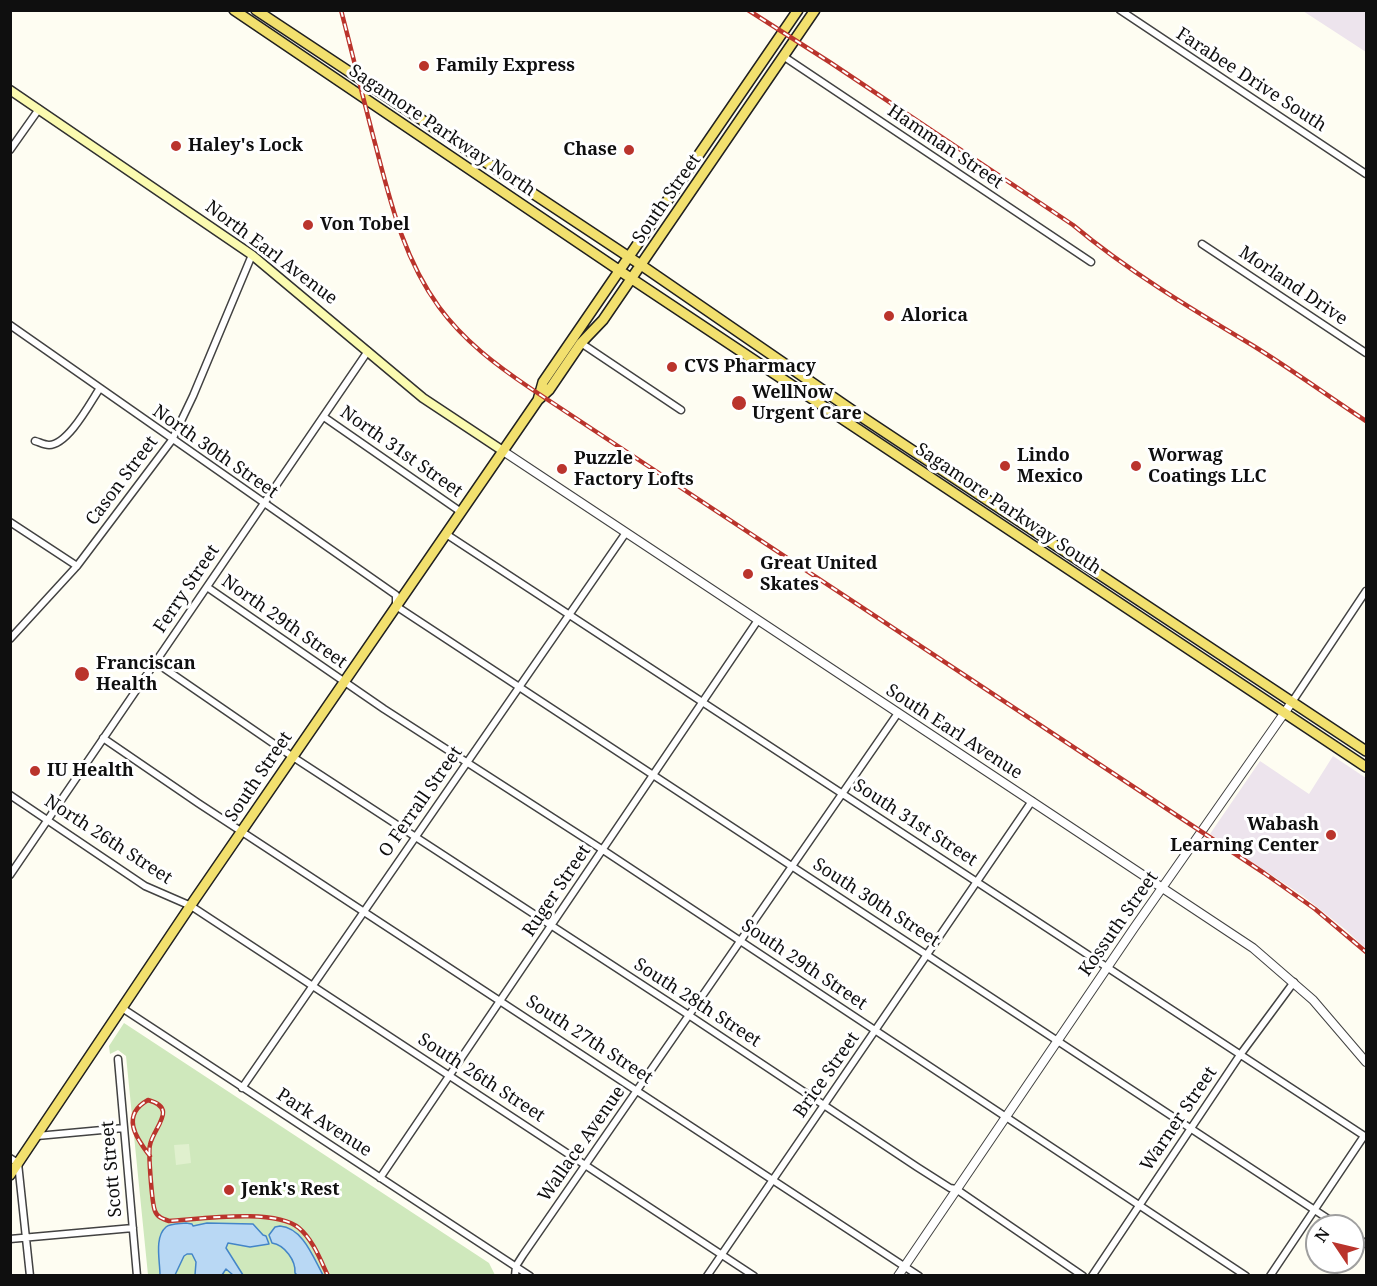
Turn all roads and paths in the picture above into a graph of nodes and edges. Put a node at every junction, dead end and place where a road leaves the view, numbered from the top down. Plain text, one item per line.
1 (234, 10) edge
2 (256, 10) edge
3 (798, 10) edge
4 (815, 10) edge
5 (1119, 10) edge
6 (783, 56) junction
7 (10, 90) edge
8 (39, 109) junction
9 (10, 150) edge
10 (1366, 174) edge
11 (1202, 244) dead end
12 (252, 255) junction
13 (629, 258) junction
14 (1091, 262) dead end
15 (640, 265) junction
16 (620, 271) junction
17 (632, 279) junction
18 (11, 328) edge
19 (581, 343) junction
20 (368, 351) junction
21 (1366, 353) edge
22 (100, 388) junction
23 (538, 400) junction
24 (681, 410) dead end
25 (324, 417) junction
26 (172, 440) junction
27 (35, 441) dead end
28 (503, 452) junction
29 (264, 504) junction
30 (461, 512) junction
31 (10, 522) edge
32 (446, 534) junction
33 (625, 534) junction
34 (77, 566) junction
35 (207, 587) junction
36 (1366, 591) edge
37 (396, 606) junction
38 (570, 614) junction
39 (758, 620) junction
40 (10, 639) edge
41 (155, 662) junction
42 (344, 682) junction
43 (518, 687) junction
44 (703, 702) junction
45 (1292, 702) junction
46 (898, 713) junction
47 (1284, 714) junction
48 (103, 738) junction
49 (1366, 751) edge
50 (293, 757) junction
51 (466, 762) junction
52 (1366, 767) edge
53 (654, 775) junction
54 (843, 794) junction
55 (10, 795) edge
56 (1032, 801) junction
57 (47, 820) junction
58 (242, 831) junction
59 (415, 837) junction
60 (603, 850) junction
61 (792, 866) junction
62 (10, 875) edge
63 (977, 882) junction
64 (1162, 888) junction
65 (191, 906) junction
66 (364, 911) junction
67 (550, 926) junction
68 (741, 941) junction
69 (927, 955) junction
70 (1108, 967) junction
71 (1294, 982) junction
72 (312, 986) junction
73 (500, 1000) junction
74 (122, 1008) junction
75 (689, 1016) junction
76 (875, 1030) junction
77 (1057, 1042) junction
78 (1240, 1055) junction
79 (118, 1059) dead end
80 (1366, 1062) edge
81 (449, 1075) junction
82 (242, 1088) junction
83 (637, 1090) junction
84 (824, 1106) junction
85 (1005, 1118) junction
86 (124, 1128) junction
87 (1190, 1130) junction
88 (37, 1136) junction
89 (1365, 1137) edge
90 (14, 1160) edge
91 (586, 1164) junction
92 (10, 1175) edge
93 (380, 1178) junction
94 (773, 1179) junction
95 (956, 1189) junction
96 (1138, 1204) junction
97 (1314, 1210) junction
98 (1320, 1214) edge
99 (133, 1228) junction
100 (26, 1238) junction
101 (10, 1239) edge
102 (722, 1254) junction
103 (513, 1264) junction
104 (904, 1266) junction
105 (30, 1275) edge
106 (137, 1275) edge
107 (515, 1275) edge
108 (530, 1275) edge
109 (707, 1275) edge
110 (754, 1275) edge
111 (898, 1275) edge
112 (919, 1275) edge
113 (1083, 1275) edge
114 (1092, 1275) edge
115 (1246, 1275) edge
116 (1270, 1275) edge

1 - 16 main road, Sagamore Parkway North
2 - 13 main road, Sagamore Parkway North
3 - 13 main road, South Street
4 - 6 main road, South Street
5 - 10 street, Farabee Drive South
6 - 14 street, Hamman Street
6 - 15 main road, South Street
7 - 8 main road, North Earl Avenue
8 - 9 street
8 - 12 main road, North Earl Avenue
11 - 21 street, Morland Drive
12 - 20 main road, North Earl Avenue
12 - 26 street, Cason Street
13 - 15 main road, Sagamore Parkway North
13 - 16 main road, South Street
15 - 17 main road, South Street
15 - 45 main road, Sagamore Parkway South
16 - 17 main road, Sagamore Parkway North
16 - 23 main road, South Street
17 - 19 main road, South Street
17 - 47 main road, Sagamore Parkway South
18 - 22 street, North 30th Street
19 - 23 main road, South Street
19 - 24 street
20 - 25 street, Ferry Street
20 - 28 main road, North Earl Avenue
22 - 26 street, North 30th Street
22 - 27 street
23 - 28 main road, South Street
25 - 29 street, Ferry Street
25 - 30 street, North 31st Street
26 - 29 street, North 30th Street
26 - 34 street, Cason Street
28 - 30 main road, South Street
28 - 33 street, South Earl Avenue
29 - 35 street, Ferry Street
29 - 37 street, North 30th Street
30 - 32 main road, South Street
31 - 34 street
32 - 37 main road, South Street
32 - 38 street, South 31st Street
33 - 38 street, O Ferrall Street
33 - 39 street, South Earl Avenue
34 - 40 street, Cason Street
35 - 41 street, Ferry Street
35 - 42 street, North 29th Street
36 - 45 street, Kossuth Street
37 - 42 main road, South Street
37 - 43 street, South 30th Street
38 - 43 street, O Ferrall Street
38 - 44 street, South 31st Street
39 - 44 street, Ruger Street
39 - 46 street, South Earl Avenue
41 - 48 street, Ferry Street
41 - 50 street, South 28th Street
42 - 50 main road, South Street
42 - 51 street, South 29th Street
43 - 51 street, O Ferrall Street
43 - 53 street, South 30th Street
44 - 53 street, Ruger Street
44 - 54 street, South 31st Street
45 - 47 street, Kossuth Street
45 - 49 main road, Sagamore Parkway South
46 - 54 street, Wallace Avenue
46 - 56 street, South Earl Avenue
47 - 52 main road, Sagamore Parkway South
47 - 64 street, Kossuth Street
48 - 57 street, Ferry Street
48 - 58 street, South 27th Street
50 - 58 main road, South Street
50 - 59 street, South 28th Street
51 - 59 street, O Ferrall Street
51 - 60 street, South 29th Street
53 - 60 street, Ruger Street
53 - 61 street, South 30th Street
54 - 61 street, Wallace Avenue
54 - 63 street, South 31st Street
55 - 57 street, North 26th Street
56 - 63 street, Brice Street
56 - 64 street, South Earl Avenue
57 - 62 street, Ferry Street
57 - 65 street, North 26th Street
58 - 65 main road, South Street
58 - 66 street, South 27th Street
59 - 66 street, O Ferrall Street
59 - 67 street, South 28th Street
60 - 67 street, Ruger Street
60 - 68 street, South 29th Street
61 - 68 street, Wallace Avenue
61 - 69 street, South 30th Street
63 - 69 street, Brice Street
63 - 70 street, South 31st Street
64 - 70 street, Kossuth Street
64 - 71 street, South Earl Avenue
65 - 72 street, South 26th Street
65 - 74 main road, South Street
66 - 72 street, O Ferrall Street
66 - 73 street, South 27th Street
67 - 73 street, Ruger Street
67 - 75 street, South 28th Street
68 - 75 street, Wallace Avenue
68 - 76 street, South 29th Street
69 - 76 street, Brice Street
69 - 77 street, South 30th Street
70 - 77 street, Kossuth Street
70 - 78 street, South 31st Street
71 - 78 street, Warner Street
71 - 80 street, South Earl Avenue
72 - 81 street, South 26th Street
72 - 82 street, O Ferrall Street
73 - 81 street, Ruger Street
73 - 83 street, South 27th Street
74 - 82 street, Park Avenue
74 - 88 main road, South Street
75 - 83 street, Wallace Avenue
75 - 84 street, South 28th Street
76 - 84 street, Brice Street
76 - 85 street, South 29th Street
77 - 85 street, Kossuth Street
77 - 87 street, South 30th Street
78 - 87 street, Warner Street
78 - 89 street, South 31st Street
79 - 86 street, Scott Street
81 - 91 street, South 26th Street
81 - 93 street, Ruger Street
82 - 93 street, Park Avenue
83 - 91 street, Wallace Avenue
83 - 94 street, South 27th Street
84 - 94 street, Brice Street
84 - 95 street, South 28th Street
85 - 95 street, Kossuth Street
85 - 96 street, South 29th Street
86 - 88 street
86 - 99 street, Scott Street
87 - 96 street, Warner Street
87 - 97 street, South 30th Street
88 - 90 main road, South Street
89 - 97 street
90 - 92 main road, South Street
90 - 100 street
91 - 102 street, South 26th Street
91 - 103 street, Wallace Avenue
93 - 103 street, Park Avenue
94 - 102 street, Brice Street
94 - 104 street, South 27th Street
95 - 104 street, Kossuth Street
95 - 113 street, South 28th Street
96 - 114 street, Warner Street
96 - 115 street, South 29th Street
97 - 98 street, South 30th Street
97 - 116 street
99 - 100 street
99 - 106 street, Scott Street
100 - 101 street
100 - 105 street
102 - 109 street, Brice Street
102 - 110 street, South 26th Street
103 - 107 street, Wallace Avenue
103 - 108 street, Park Avenue
104 - 111 street, Kossuth Street
104 - 112 street, South 27th Street

